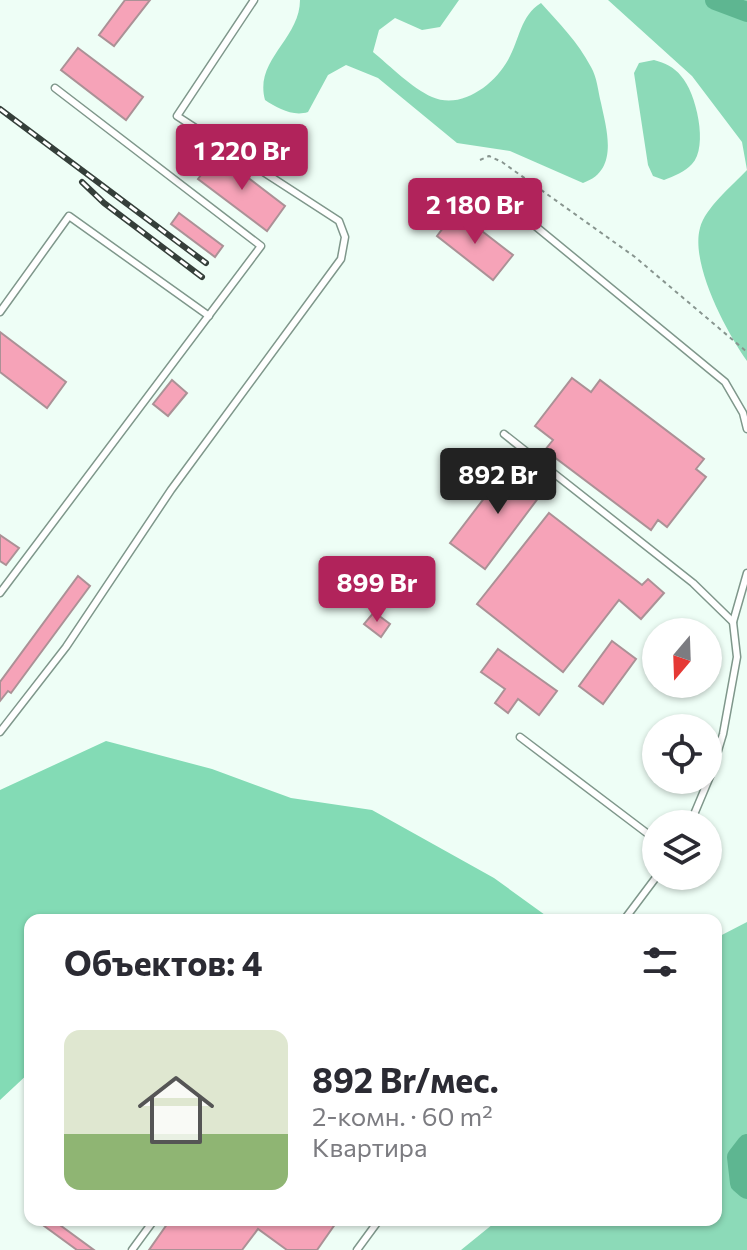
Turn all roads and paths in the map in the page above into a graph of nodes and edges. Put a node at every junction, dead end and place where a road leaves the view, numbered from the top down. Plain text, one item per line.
1 (254, 0) edge
2 (55, 88) dead end
3 (480, 160) dead end
4 (483, 183) dead end
5 (0, 312) edge
6 (209, 316) junction
7 (747, 352) edge
8 (747, 429) edge
9 (504, 434) dead end
10 (747, 573) edge
11 (0, 593) edge
12 (733, 622) junction
13 (0, 732) edge
14 (520, 737) dead end
15 (696, 810) edge
16 (642, 829) edge
17 (646, 890) edge
18 (628, 914) edge
19 (150, 1226) edge
20 (375, 1226) edge
21 (132, 1250) edge
22 (357, 1250) edge

1 - 13 lane
2 - 6 lane
3 - 7 path
4 - 8 lane
5 - 6 lane
6 - 11 lane
9 - 12 lane
10 - 12 lane
12 - 15 lane
14 - 16 lane
17 - 18 lane
19 - 21 lane
20 - 22 lane

